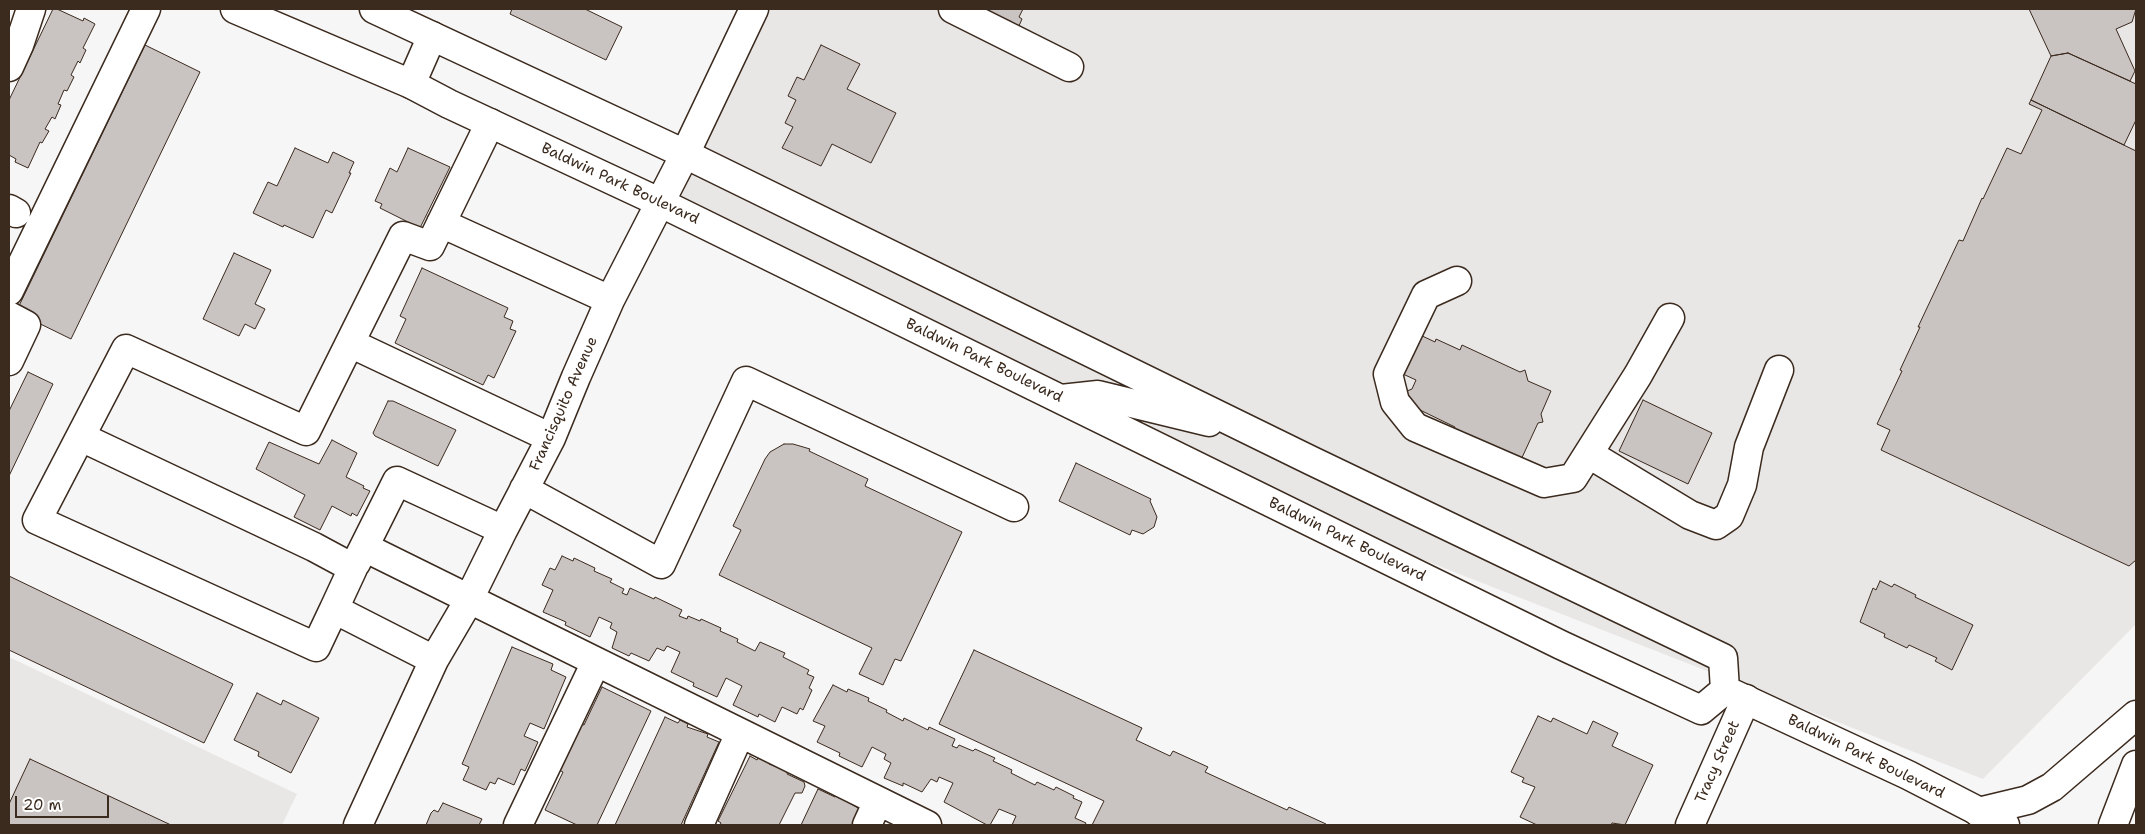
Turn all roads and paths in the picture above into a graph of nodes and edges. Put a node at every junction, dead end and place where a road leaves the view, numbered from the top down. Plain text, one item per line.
1 (32, 9) edge
2 (146, 9) edge
3 (234, 9) edge
4 (374, 9) edge
5 (754, 9) edge
6 (953, 9) edge
7 (432, 36) junction
8 (1068, 66) dead end
9 (9, 67) edge
10 (411, 84) junction
11 (490, 123) junction
12 (685, 154) junction
13 (659, 202) junction
14 (441, 223) junction
15 (1457, 281) dead end
16 (9, 291) edge
17 (610, 300) junction
18 (9, 316) edge
19 (1670, 318) dead end
20 (350, 343) junction
21 (9, 361) edge
22 (1779, 370) dead end
23 (1061, 399) junction
24 (1258, 434) junction
25 (81, 437) junction
26 (551, 438) junction
27 (1589, 454) junction
28 (524, 489) junction
29 (1014, 506) dead end
30 (503, 530) junction
31 (358, 558) junction
32 (470, 599) junction
33 (334, 609) junction
34 (434, 660) junction
35 (596, 662) junction
36 (1735, 695) junction
37 (2136, 715) edge
38 (740, 733) junction
39 (2136, 766) edge
40 (1978, 812) junction
41 (872, 813) edge
42 (358, 825) edge
43 (518, 825) edge
44 (699, 825) edge
45 (927, 825) edge
46 (1690, 825) edge
47 (2006, 825) edge
48 (2112, 825) edge

1 - 9 main road
2 - 16 main road
3 - 10 main road, Baldwin Park Boulevard
4 - 7 main road
5 - 12 main road, Francisquito Avenue
6 - 8 main road
7 - 10 main road
7 - 12 main road
10 - 11 main road, Baldwin Park Boulevard
11 - 13 main road, Baldwin Park Boulevard
11 - 14 main road
12 - 13 main road, Francisquito Avenue
12 - 24 main road
13 - 17 main road, Francisquito Avenue
13 - 23 main road, Baldwin Park Boulevard
14 - 17 main road
14 - 20 main road
15 - 27 main road
17 - 26 main road, Francisquito Avenue
18 - 21 main road
19 - 27 main road
20 - 25 main road
20 - 26 main road
22 - 27 main road
23 - 24 main road
23 - 36 main road, Baldwin Park Boulevard
24 - 36 main road
25 - 31 main road
25 - 33 main road
26 - 28 main road, Francisquito Avenue
28 - 29 main road
28 - 30 main road, Francisquito Avenue
30 - 31 main road
30 - 32 main road, Francisquito Avenue
31 - 32 main road
31 - 33 main road
32 - 34 main road, Francisquito Avenue
32 - 35 main road
33 - 34 main road
34 - 42 main road, Francisquito Avenue
35 - 38 main road
35 - 43 main road
36 - 40 main road, Baldwin Park Boulevard
36 - 46 main road, Tracy Street
37 - 40 main road
38 - 41 main road
38 - 44 main road
39 - 48 main road
40 - 47 main road, Baldwin Park Boulevard
41 - 45 main road

